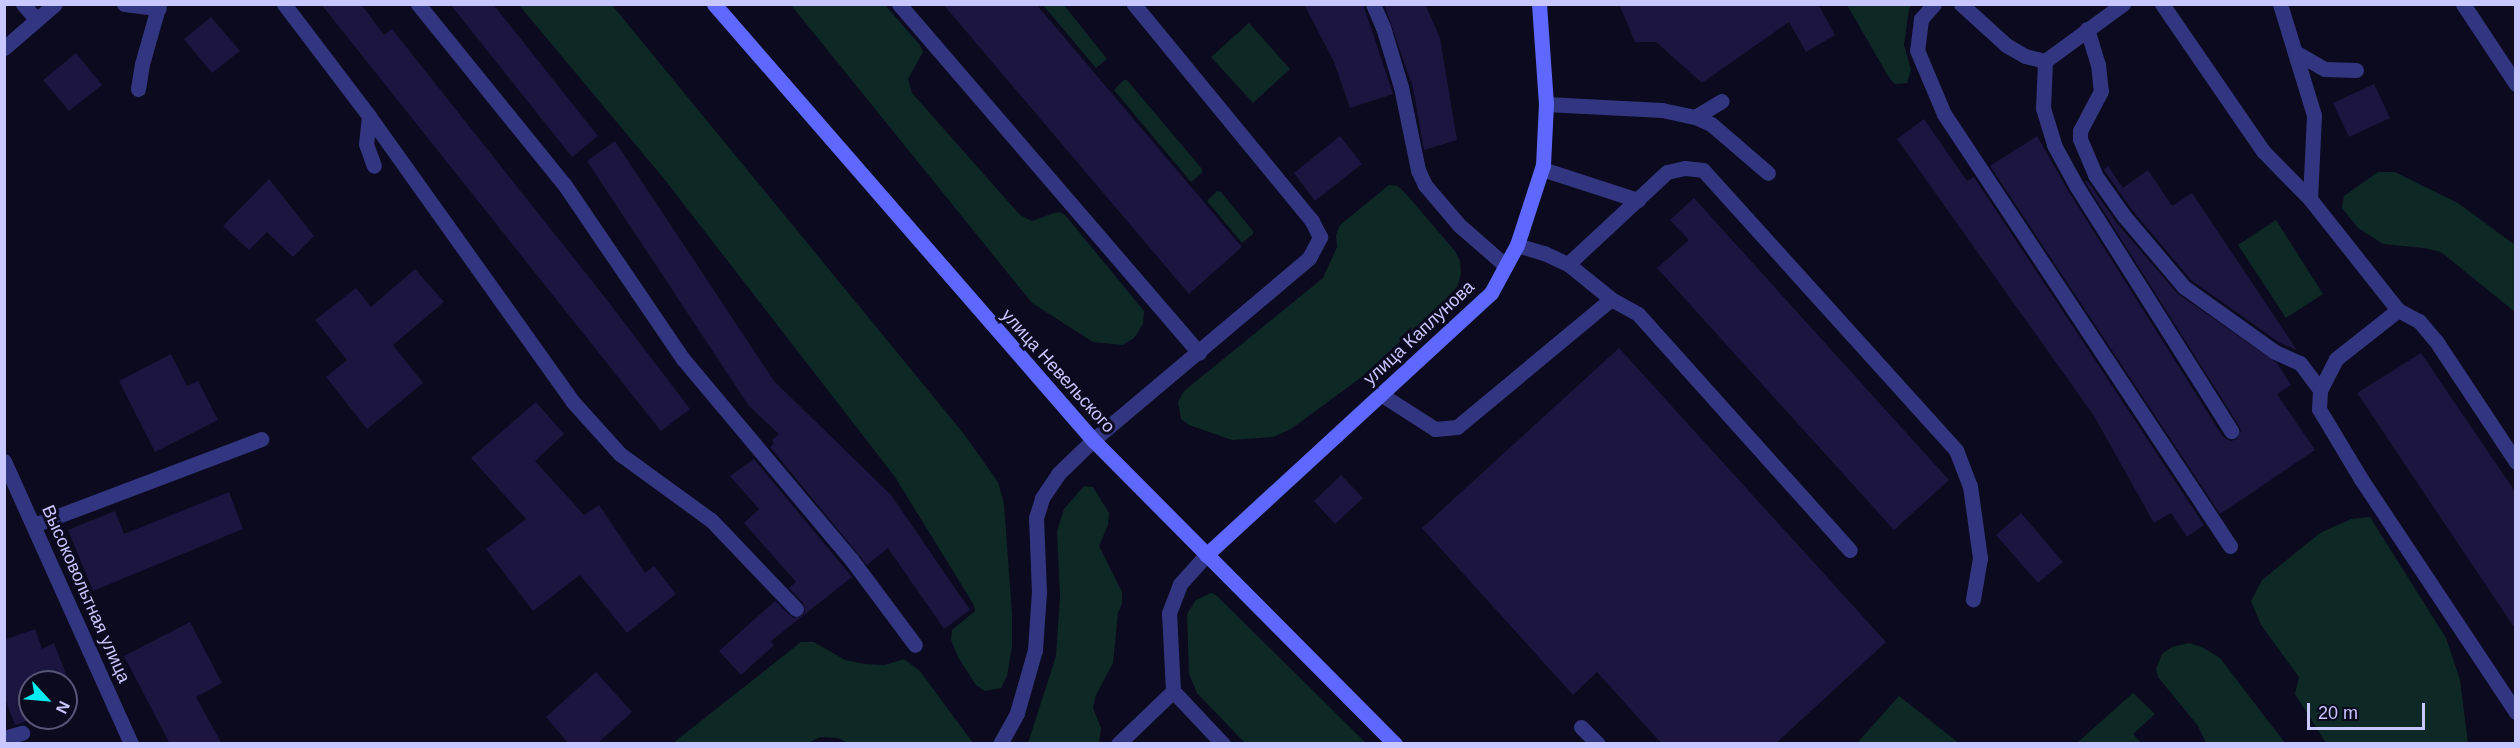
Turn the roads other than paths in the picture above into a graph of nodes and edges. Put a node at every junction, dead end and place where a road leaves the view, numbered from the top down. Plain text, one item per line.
1 (23, 4) edge
2 (55, 4) edge
3 (124, 4) edge
4 (284, 4) edge
5 (418, 4) edge
6 (714, 4) edge
7 (899, 4) edge
8 (1134, 4) edge
9 (1373, 4) edge
10 (1539, 4) edge
11 (1934, 4) edge
12 (1962, 4) edge
13 (2123, 4) edge
14 (2162, 4) edge
15 (2280, 4) edge
16 (2463, 4) edge
17 (159, 6) edge
18 (36, 19) junction
19 (2087, 29) junction
20 (4, 48) edge
21 (2295, 51) junction
22 (2045, 62) junction
23 (2356, 70) dead end
24 (2516, 84) edge
25 (138, 89) dead end
26 (1722, 102) dead end
27 (1546, 104) junction
28 (369, 116) junction
29 (1695, 117) junction
30 (374, 166) dead end
31 (1542, 169) junction
32 (1768, 173) dead end
33 (2310, 199) junction
34 (1638, 200) junction
35 (1517, 245) junction
36 (1568, 264) junction
37 (1506, 266) junction
38 (1611, 299) junction
39 (2398, 310) junction
40 (1199, 353) junction
41 (2320, 390) junction
42 (1382, 395) junction
43 (2231, 431) dead end
44 (261, 439) dead end
45 (1093, 440) junction
46 (4, 461) edge
47 (2516, 462) edge
48 (34, 525) junction
49 (2230, 546) dead end
50 (1850, 550) dead end
51 (1206, 555) junction
52 (1973, 599) dead end
53 (796, 609) dead end
54 (915, 645) dead end
55 (1173, 691) junction
56 (2516, 712) edge
57 (1581, 727) dead end
58 (22, 733) dead end
59 (4, 738) edge
60 (131, 744) edge
61 (1000, 744) edge
62 (1118, 744) edge
63 (1223, 744) edge
64 (1395, 744) edge
65 (1598, 744) edge

1 - 18 street
2 - 18 street
3 - 17 street
4 - 28 street
5 - 54 street
6 - 45 main road, улица Невельского
7 - 40 street
8 - 40 street
9 - 37 street
10 - 27 main road, улица Каплунова
11 - 49 street
12 - 22 street
13 - 19 street
14 - 33 street
15 - 21 street
16 - 24 street
17 - 25 street
18 - 20 street
19 - 22 street
19 - 41 street
21 - 23 street
21 - 33 street
22 - 43 street
26 - 29 street
27 - 29 street
27 - 31 main road, улица Каплунова
28 - 30 street
28 - 53 street
29 - 32 street
31 - 34 street
31 - 35 main road, улица Каплунова
33 - 39 street
34 - 36 street
34 - 52 street
35 - 36 street
35 - 37 main road, улица Каплунова
36 - 38 street
37 - 42 main road, улица Каплунова
38 - 42 street
38 - 50 street
39 - 41 street
39 - 47 street
40 - 45 street
41 - 56 street
42 - 51 main road, улица Каплунова
44 - 48 street
45 - 51 main road, улица Невельского
45 - 61 street
46 - 48 street, Высоковольтная улица
48 - 60 street, Высоковольтная улица
51 - 55 street
51 - 64 main road, улица Невельского
55 - 62 street
55 - 63 street
57 - 65 street
58 - 59 street

